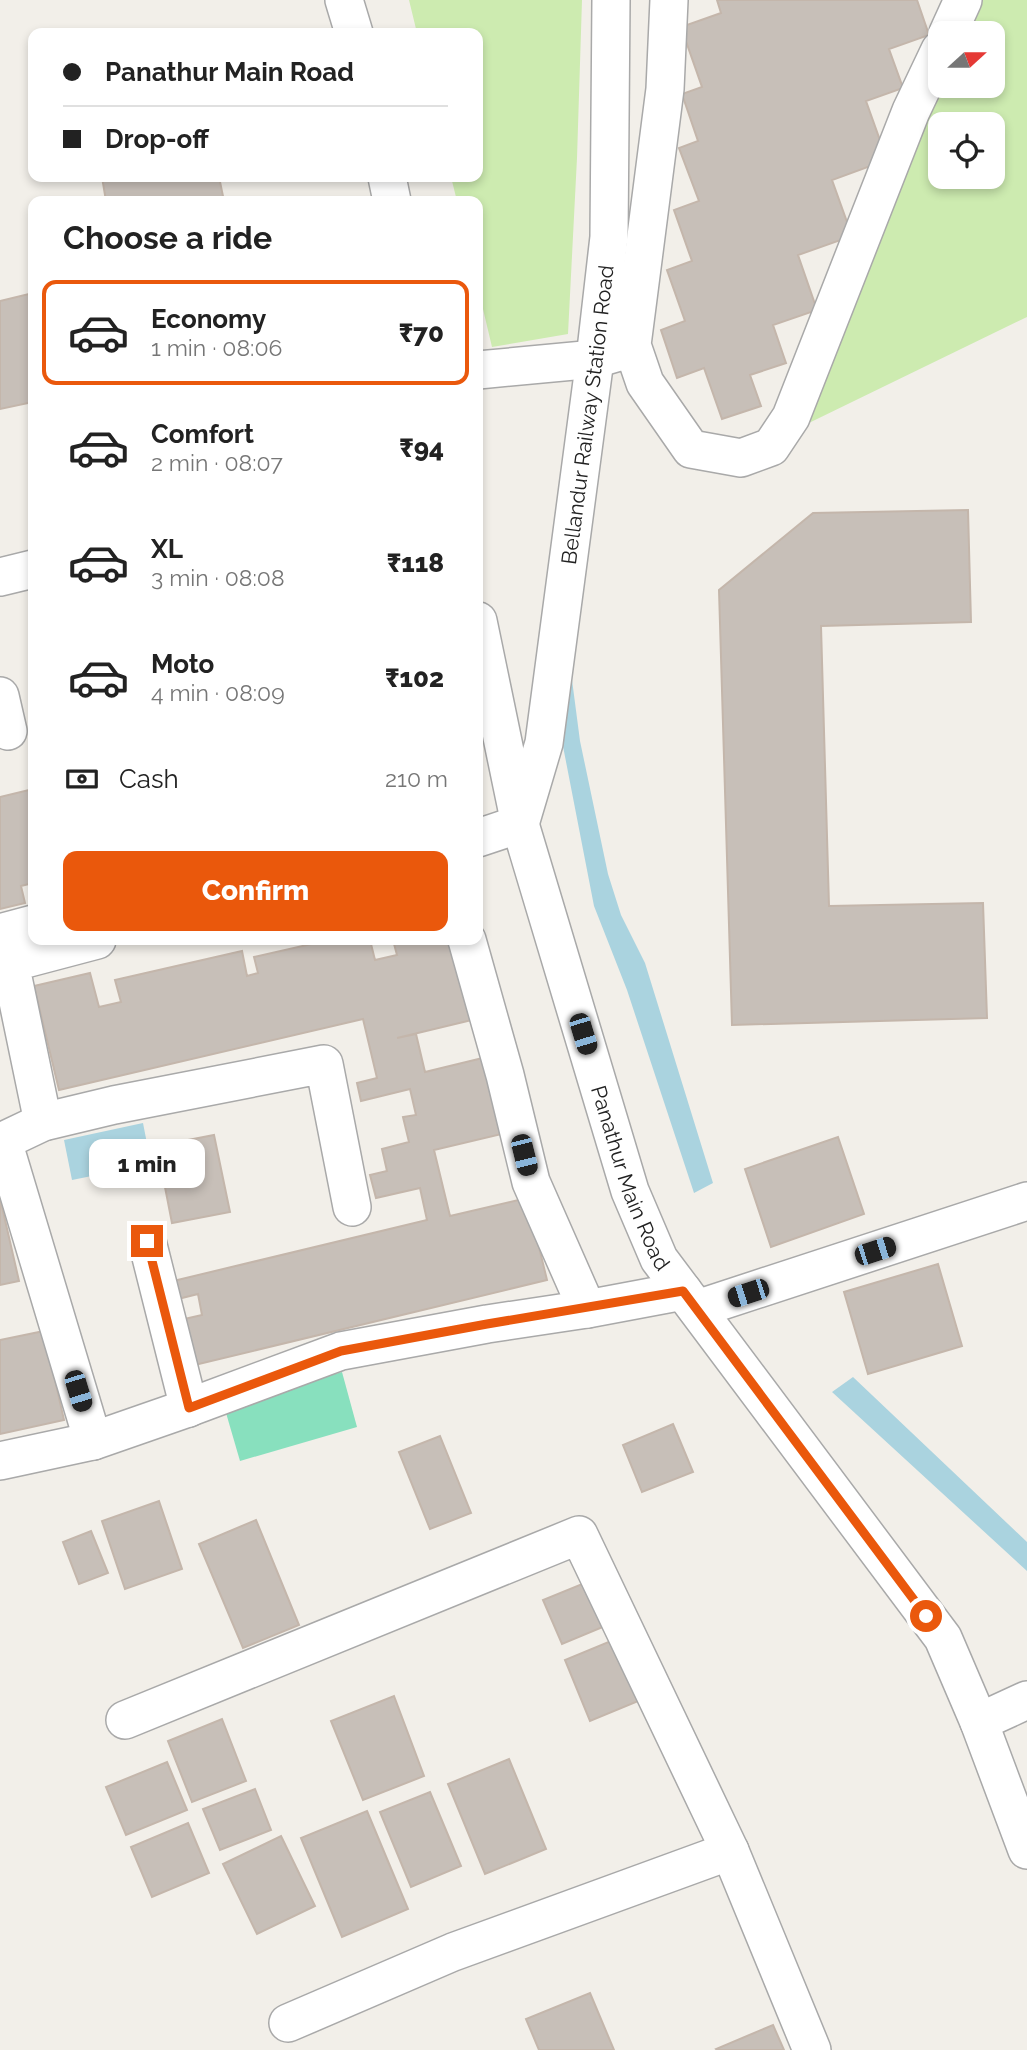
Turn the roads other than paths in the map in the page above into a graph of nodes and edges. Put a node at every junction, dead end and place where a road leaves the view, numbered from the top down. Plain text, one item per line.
1 (344, 0) edge
2 (611, 0) edge
3 (669, 0) edge
4 (963, 0) edge
5 (953, 21) edge
6 (352, 28) edge
7 (928, 75) edge
8 (632, 345) junction
9 (578, 360) junction
10 (483, 370) edge
11 (28, 570) edge
12 (0, 577) edge
13 (483, 645) edge
14 (519, 816) junction
15 (483, 821) edge
16 (483, 835) edge
17 (28, 925) edge
18 (0, 933) edge
19 (77, 945) edge
20 (468, 945) edge
21 (43, 1122) junction
22 (1, 1142) edge
23 (1027, 1201) edge
24 (352, 1207) dead end
25 (147, 1241) dead end
26 (690, 1300) junction
27 (587, 1309) junction
28 (189, 1408) junction
29 (93, 1441) junction
30 (0, 1461) edge
31 (1027, 1700) edge
32 (125, 1720) dead end
33 (979, 1722) junction
34 (1027, 1850) edge
35 (730, 1851) junction
36 (288, 2023) dead end
37 (811, 2050) edge

1 - 6 street
2 - 9 street, Bellandur Railway Station Road
3 - 8 street
4 - 5 street
7 - 8 street
8 - 9 street
9 - 10 street
9 - 14 street, Bellandur Railway Station Road
11 - 12 street
13 - 14 street, Panathur Main Road
14 - 15 street
14 - 16 street
14 - 26 street, Panathur Main Road
17 - 18 street
19 - 21 street
20 - 27 street
21 - 22 street
21 - 24 street
22 - 29 street
23 - 26 street
25 - 28 street
26 - 27 street
26 - 33 street, Panathur Main Road
27 - 28 street
28 - 29 street
29 - 30 street
31 - 33 street
32 - 35 street
33 - 34 street, Panathur Main Road
35 - 36 street
35 - 37 street

